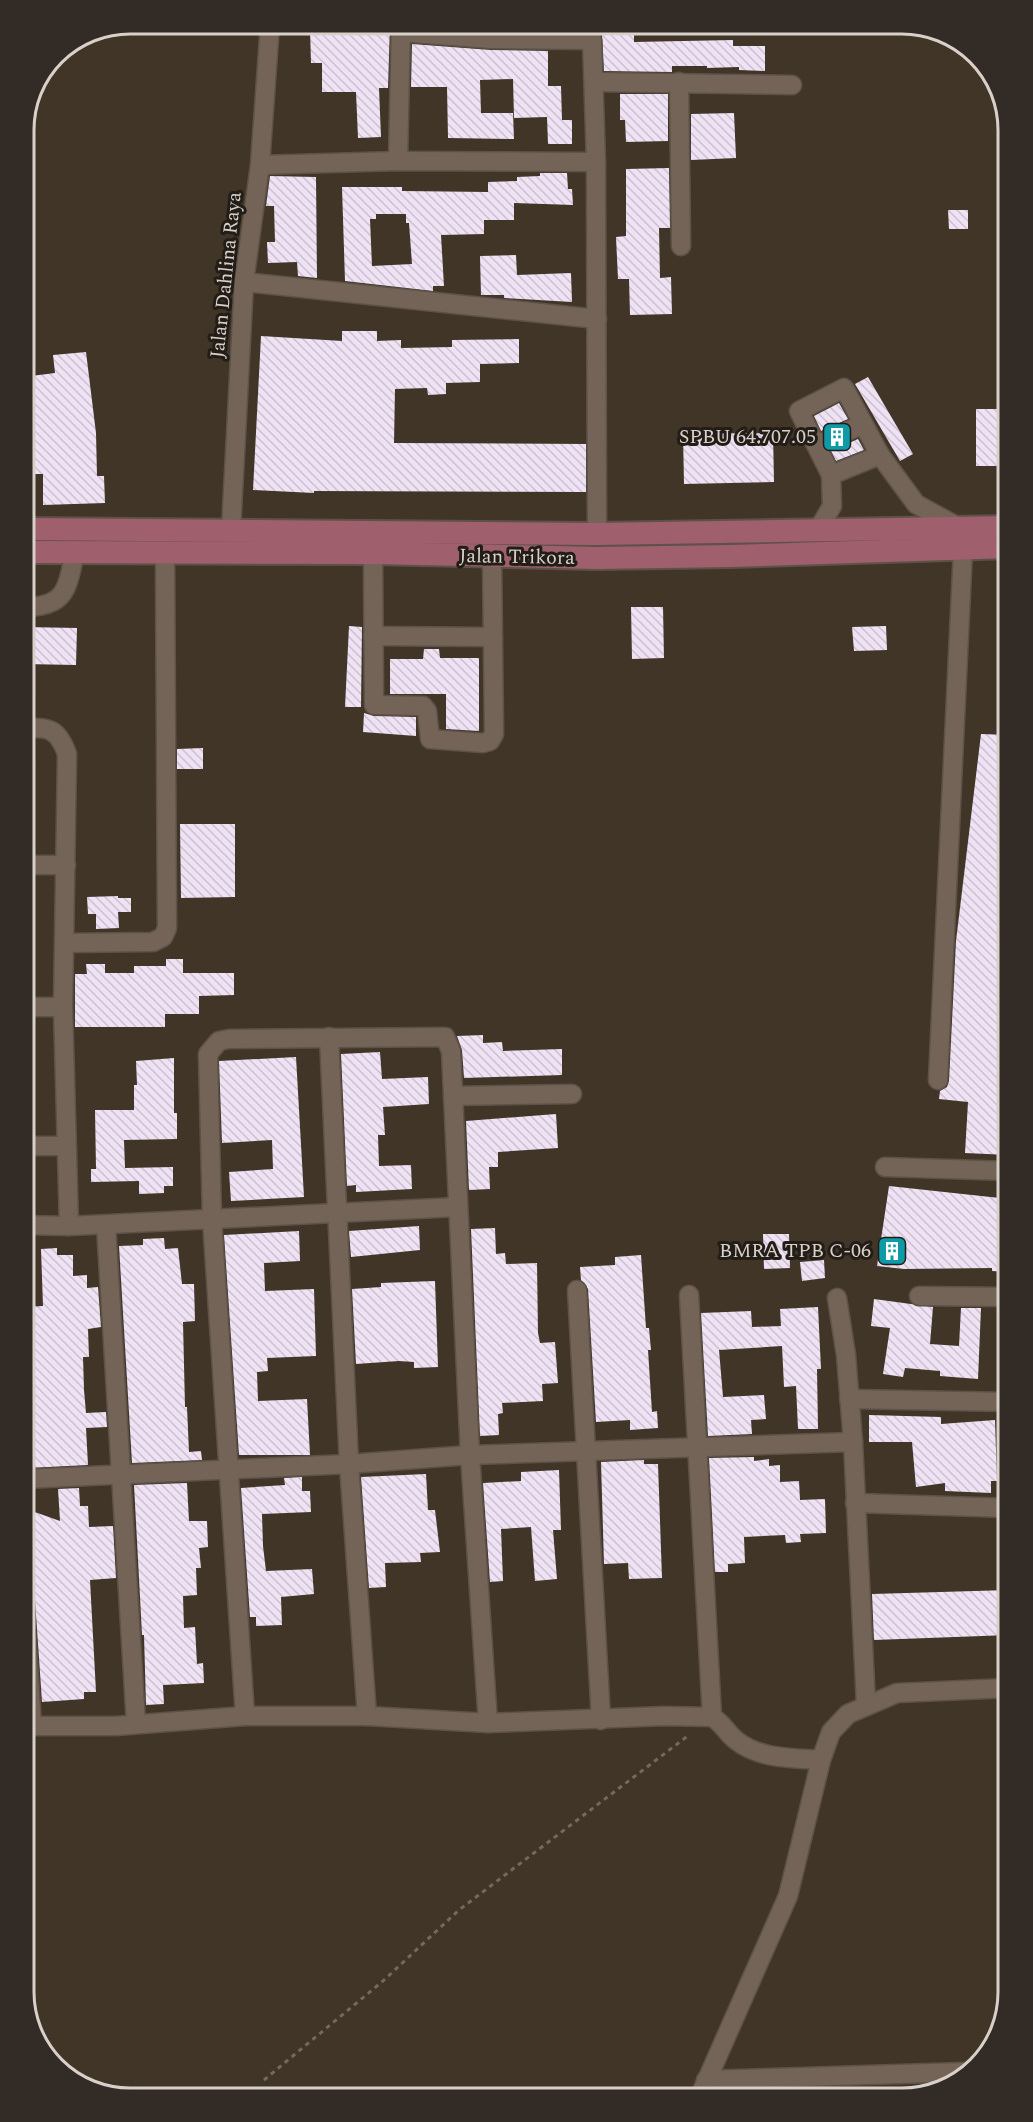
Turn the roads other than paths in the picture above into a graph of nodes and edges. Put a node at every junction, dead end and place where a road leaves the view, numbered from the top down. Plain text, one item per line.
1 (269, 34) edge
2 (400, 34) edge
3 (592, 35) edge
4 (594, 82) junction
5 (679, 82) junction
6 (792, 85) dead end
7 (398, 161) junction
8 (596, 162) junction
9 (260, 165) junction
10 (681, 246) dead end
11 (244, 282) junction
12 (597, 319) junction
13 (863, 424) junction
14 (817, 445) junction
15 (880, 455) junction
16 (831, 475) junction
17 (35, 529) edge
18 (231, 530) junction
19 (818, 530) junction
20 (998, 530) edge
21 (597, 534) junction
22 (962, 538) junction
23 (998, 545) edge
24 (35, 552) edge
25 (75, 552) junction
26 (165, 552) junction
27 (373, 553) junction
28 (492, 557) junction
29 (597, 558) junction
30 (35, 607) edge
31 (373, 636) junction
32 (493, 637) junction
33 (35, 728) edge
34 (35, 865) edge
35 (66, 865) junction
36 (66, 943) junction
37 (35, 1007) edge
38 (63, 1007) junction
39 (329, 1037) junction
40 (938, 1080) dead end
41 (572, 1094) dead end
42 (453, 1096) junction
43 (34, 1146) edge
44 (66, 1146) junction
45 (885, 1167) dead end
46 (998, 1171) edge
47 (458, 1207) junction
48 (336, 1214) junction
49 (212, 1219) junction
50 (34, 1225) edge
51 (106, 1225) junction
52 (69, 1226) junction
53 (577, 1290) dead end
54 (689, 1295) dead end
55 (920, 1296) dead end
56 (998, 1297) edge
57 (837, 1298) dead end
58 (849, 1399) junction
59 (998, 1402) edge
60 (853, 1442) junction
61 (695, 1446) junction
62 (587, 1450) junction
63 (470, 1455) junction
64 (349, 1464) junction
65 (229, 1470) junction
66 (121, 1475) junction
67 (34, 1479) edge
68 (855, 1503) junction
69 (998, 1508) edge
70 (998, 1688) edge
71 (866, 1704) junction
72 (245, 1716) junction
73 (367, 1716) junction
74 (712, 1718) junction
75 (601, 1720) junction
76 (488, 1723) junction
77 (136, 1724) junction
78 (34, 1726) edge
79 (820, 1760) junction
80 (954, 2072) edge
81 (706, 2080) junction
82 (703, 2088) edge

1 - 9 street, Jalan Dahlina Raya
2 - 7 street
3 - 4 street
4 - 5 street
4 - 8 street
5 - 6 street
5 - 10 street
7 - 8 street
7 - 9 street
8 - 12 street
9 - 11 street, Jalan Dahlina Raya
11 - 12 street
11 - 18 street, Jalan Dahlina Raya
12 - 21 street
13 - 14 street
13 - 14 street
13 - 15 street
14 - 16 street
15 - 16 street
15 - 22 street
16 - 19 street
17 - 18 main road, Jalan Trikora
18 - 21 main road, Jalan Trikora
19 - 21 main road, Jalan Trikora
19 - 22 main road, Jalan Trikora
20 - 22 main road, Jalan Trikora
21 - 29 main road
22 - 23 main road, Jalan Trikora
22 - 29 main road, Jalan Trikora
22 - 40 street
24 - 25 main road, Jalan Trikora
25 - 26 main road, Jalan Trikora
25 - 30 street
26 - 27 main road, Jalan Trikora
26 - 36 street
27 - 28 main road, Jalan Trikora
27 - 31 street
28 - 29 main road, Jalan Trikora
28 - 32 street
31 - 32 street
31 - 32 street
33 - 35 street
34 - 35 street
35 - 36 street
36 - 38 street
37 - 38 street
38 - 44 street
39 - 42 street
39 - 48 street
39 - 49 street
41 - 42 street
42 - 47 street
43 - 44 street
44 - 52 street
45 - 46 street
47 - 48 street
47 - 63 street
48 - 49 street
48 - 64 street
49 - 51 street
49 - 65 street
50 - 52 street
51 - 52 street
51 - 66 street
53 - 62 street
54 - 61 street
55 - 56 street
57 - 58 street
58 - 59 street
58 - 60 street
60 - 61 street
60 - 68 street
61 - 62 street
61 - 74 street
62 - 63 street
62 - 75 street
63 - 64 street
63 - 76 street
64 - 65 street
64 - 73 street
65 - 66 street
65 - 72 street
66 - 67 street
66 - 77 street
68 - 69 street
68 - 71 street
70 - 71 street
71 - 79 street
72 - 73 street
72 - 77 street
73 - 76 street
74 - 75 street
74 - 79 street
75 - 76 street
77 - 78 street
79 - 81 street
80 - 81 street
81 - 82 street

